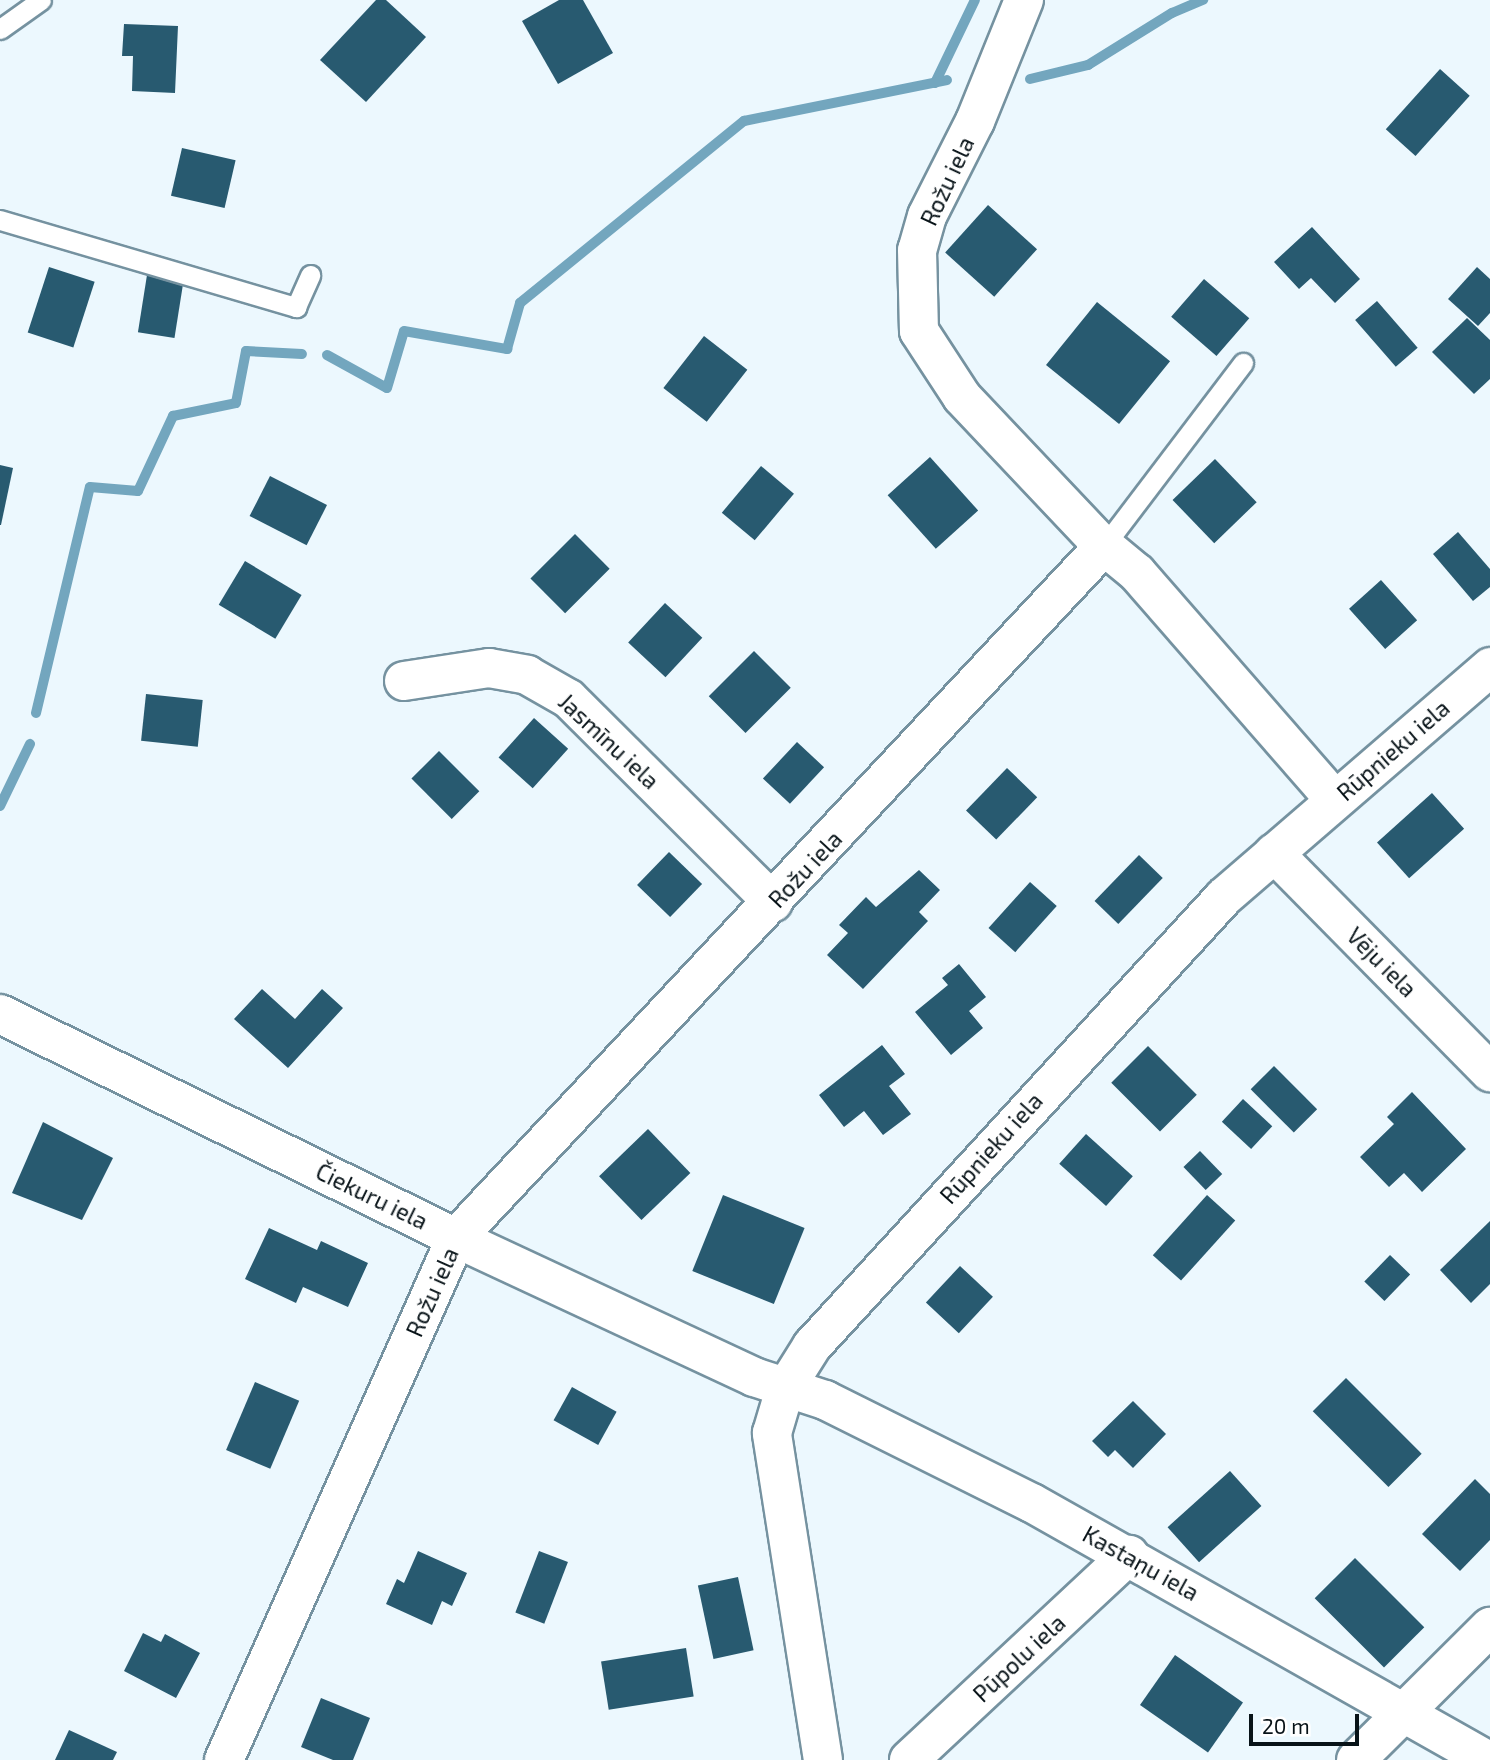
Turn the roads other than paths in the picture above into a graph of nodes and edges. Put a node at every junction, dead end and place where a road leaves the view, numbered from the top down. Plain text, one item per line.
1 (41, 0) edge
2 (1024, 0) edge
3 (0, 29) edge
4 (0, 220) edge
5 (310, 275) dead end
6 (1243, 363) dead end
7 (1104, 546) junction
8 (1490, 667) edge
9 (404, 681) dead end
10 (1335, 800) junction
11 (1274, 853) junction
12 (774, 902) junction
13 (0, 1014) edge
14 (1490, 1072) edge
15 (456, 1238) junction
16 (785, 1388) junction
17 (1129, 1555) junction
18 (1490, 1627) edge
19 (1404, 1714) junction
20 (224, 1760) edge
21 (823, 1760) edge
22 (909, 1760) edge
23 (1356, 1760) edge
24 (1486, 1760) edge

1 - 3 lane
2 - 7 street, Rožu iela
4 - 5 lane
6 - 7 lane
7 - 10 street
7 - 12 street, Rožu iela
8 - 10 street, Rūpnieku iela
9 - 12 street, Jasmīnu iela
10 - 11 street, Rūpnieku iela
11 - 14 street, Vēju iela
11 - 16 street, Rūpnieku iela
12 - 15 street, Rožu iela
13 - 15 street, Čiekuru iela
15 - 16 street, Čiekuru iela
15 - 20 street, Rožu iela
16 - 17 street, Kastaņu iela
16 - 21 street, Rūpnieku iela
17 - 19 street, Kastaņu iela
17 - 22 street, Pūpolu iela
18 - 19 street
19 - 23 street
19 - 24 street, Kastaņu iela

